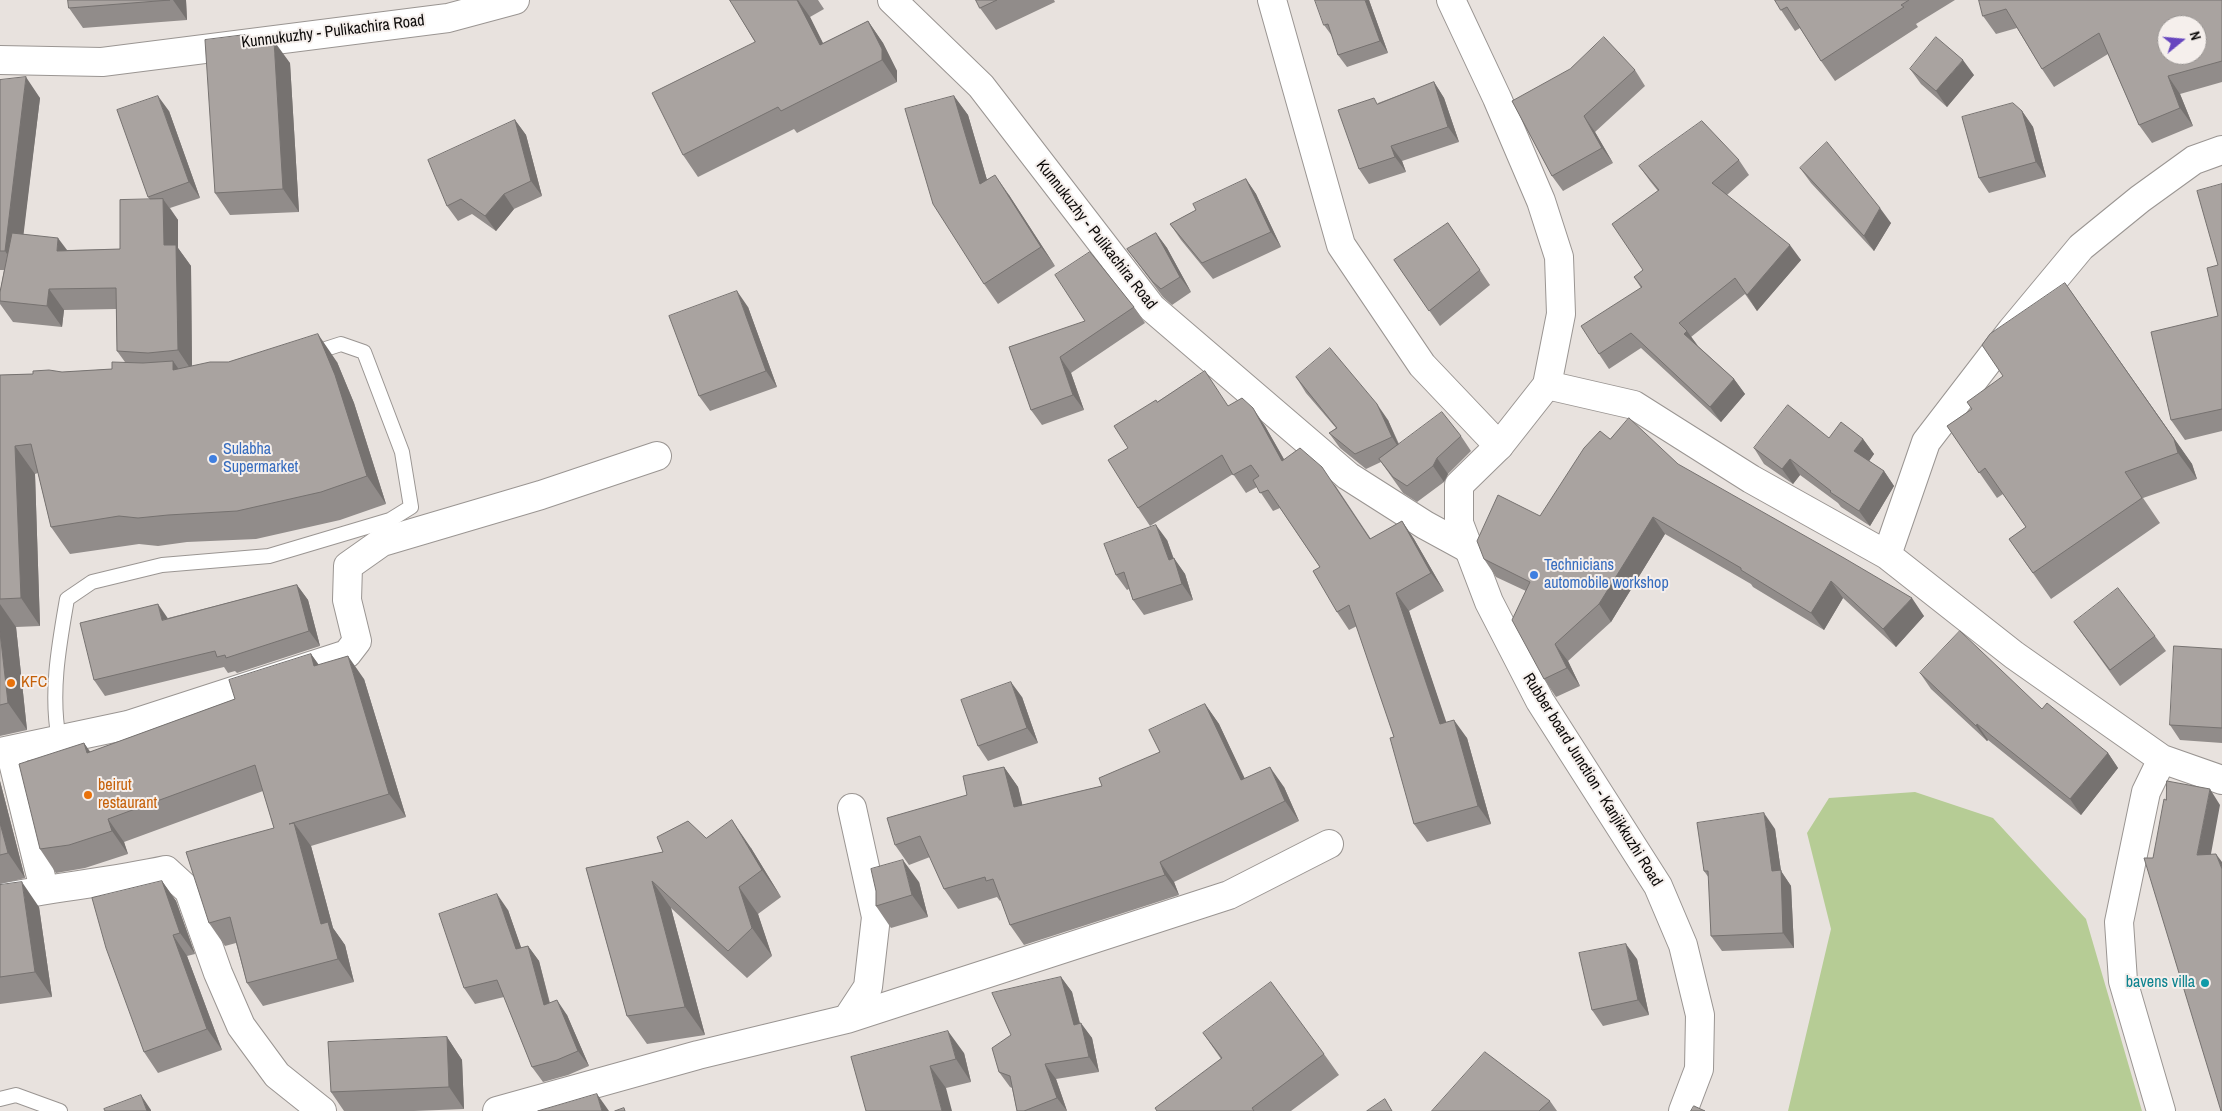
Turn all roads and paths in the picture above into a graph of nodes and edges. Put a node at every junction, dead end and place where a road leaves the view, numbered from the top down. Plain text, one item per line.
1 (515, 0) edge
2 (892, 0) edge
3 (1272, 0) edge
4 (1451, 0) edge
5 (0, 60) edge
6 (2222, 150) edge
7 (295, 360) edge
8 (1547, 385) junction
9 (1500, 446) junction
10 (657, 456) dead end
11 (1469, 549) junction
12 (1886, 555) junction
13 (59, 740) junction
14 (5, 751) edge
15 (2162, 759) junction
16 (2222, 780) edge
17 (852, 808) dead end
18 (1329, 844) dead end
19 (44, 889) junction
20 (0, 898) edge
21 (847, 1019) junction
22 (0, 1099) edge
23 (60, 1111) edge
24 (322, 1111) edge
25 (496, 1111) edge
26 (1683, 1111) edge
27 (2162, 1111) edge

1 - 5 street, Kunnukuzhy - Pulikachira Road
2 - 11 street, Kunnukuzhy - Pulikachira Road
3 - 9 street
4 - 8 street, Rubber board Junction - Kanjikkuzhi Road
6 - 12 street
7 - 13 lane
8 - 9 street, Rubber board Junction - Kanjikkuzhi Road
8 - 12 street
9 - 11 street, Rubber board Junction - Kanjikkuzhi Road
10 - 13 street
11 - 26 street, Rubber board Junction - Kanjikkuzhi Road
12 - 15 street
13 - 14 street
14 - 19 street
15 - 16 street
15 - 27 street
17 - 21 street
18 - 21 street
19 - 20 street
19 - 24 street
21 - 25 street
22 - 23 lane

